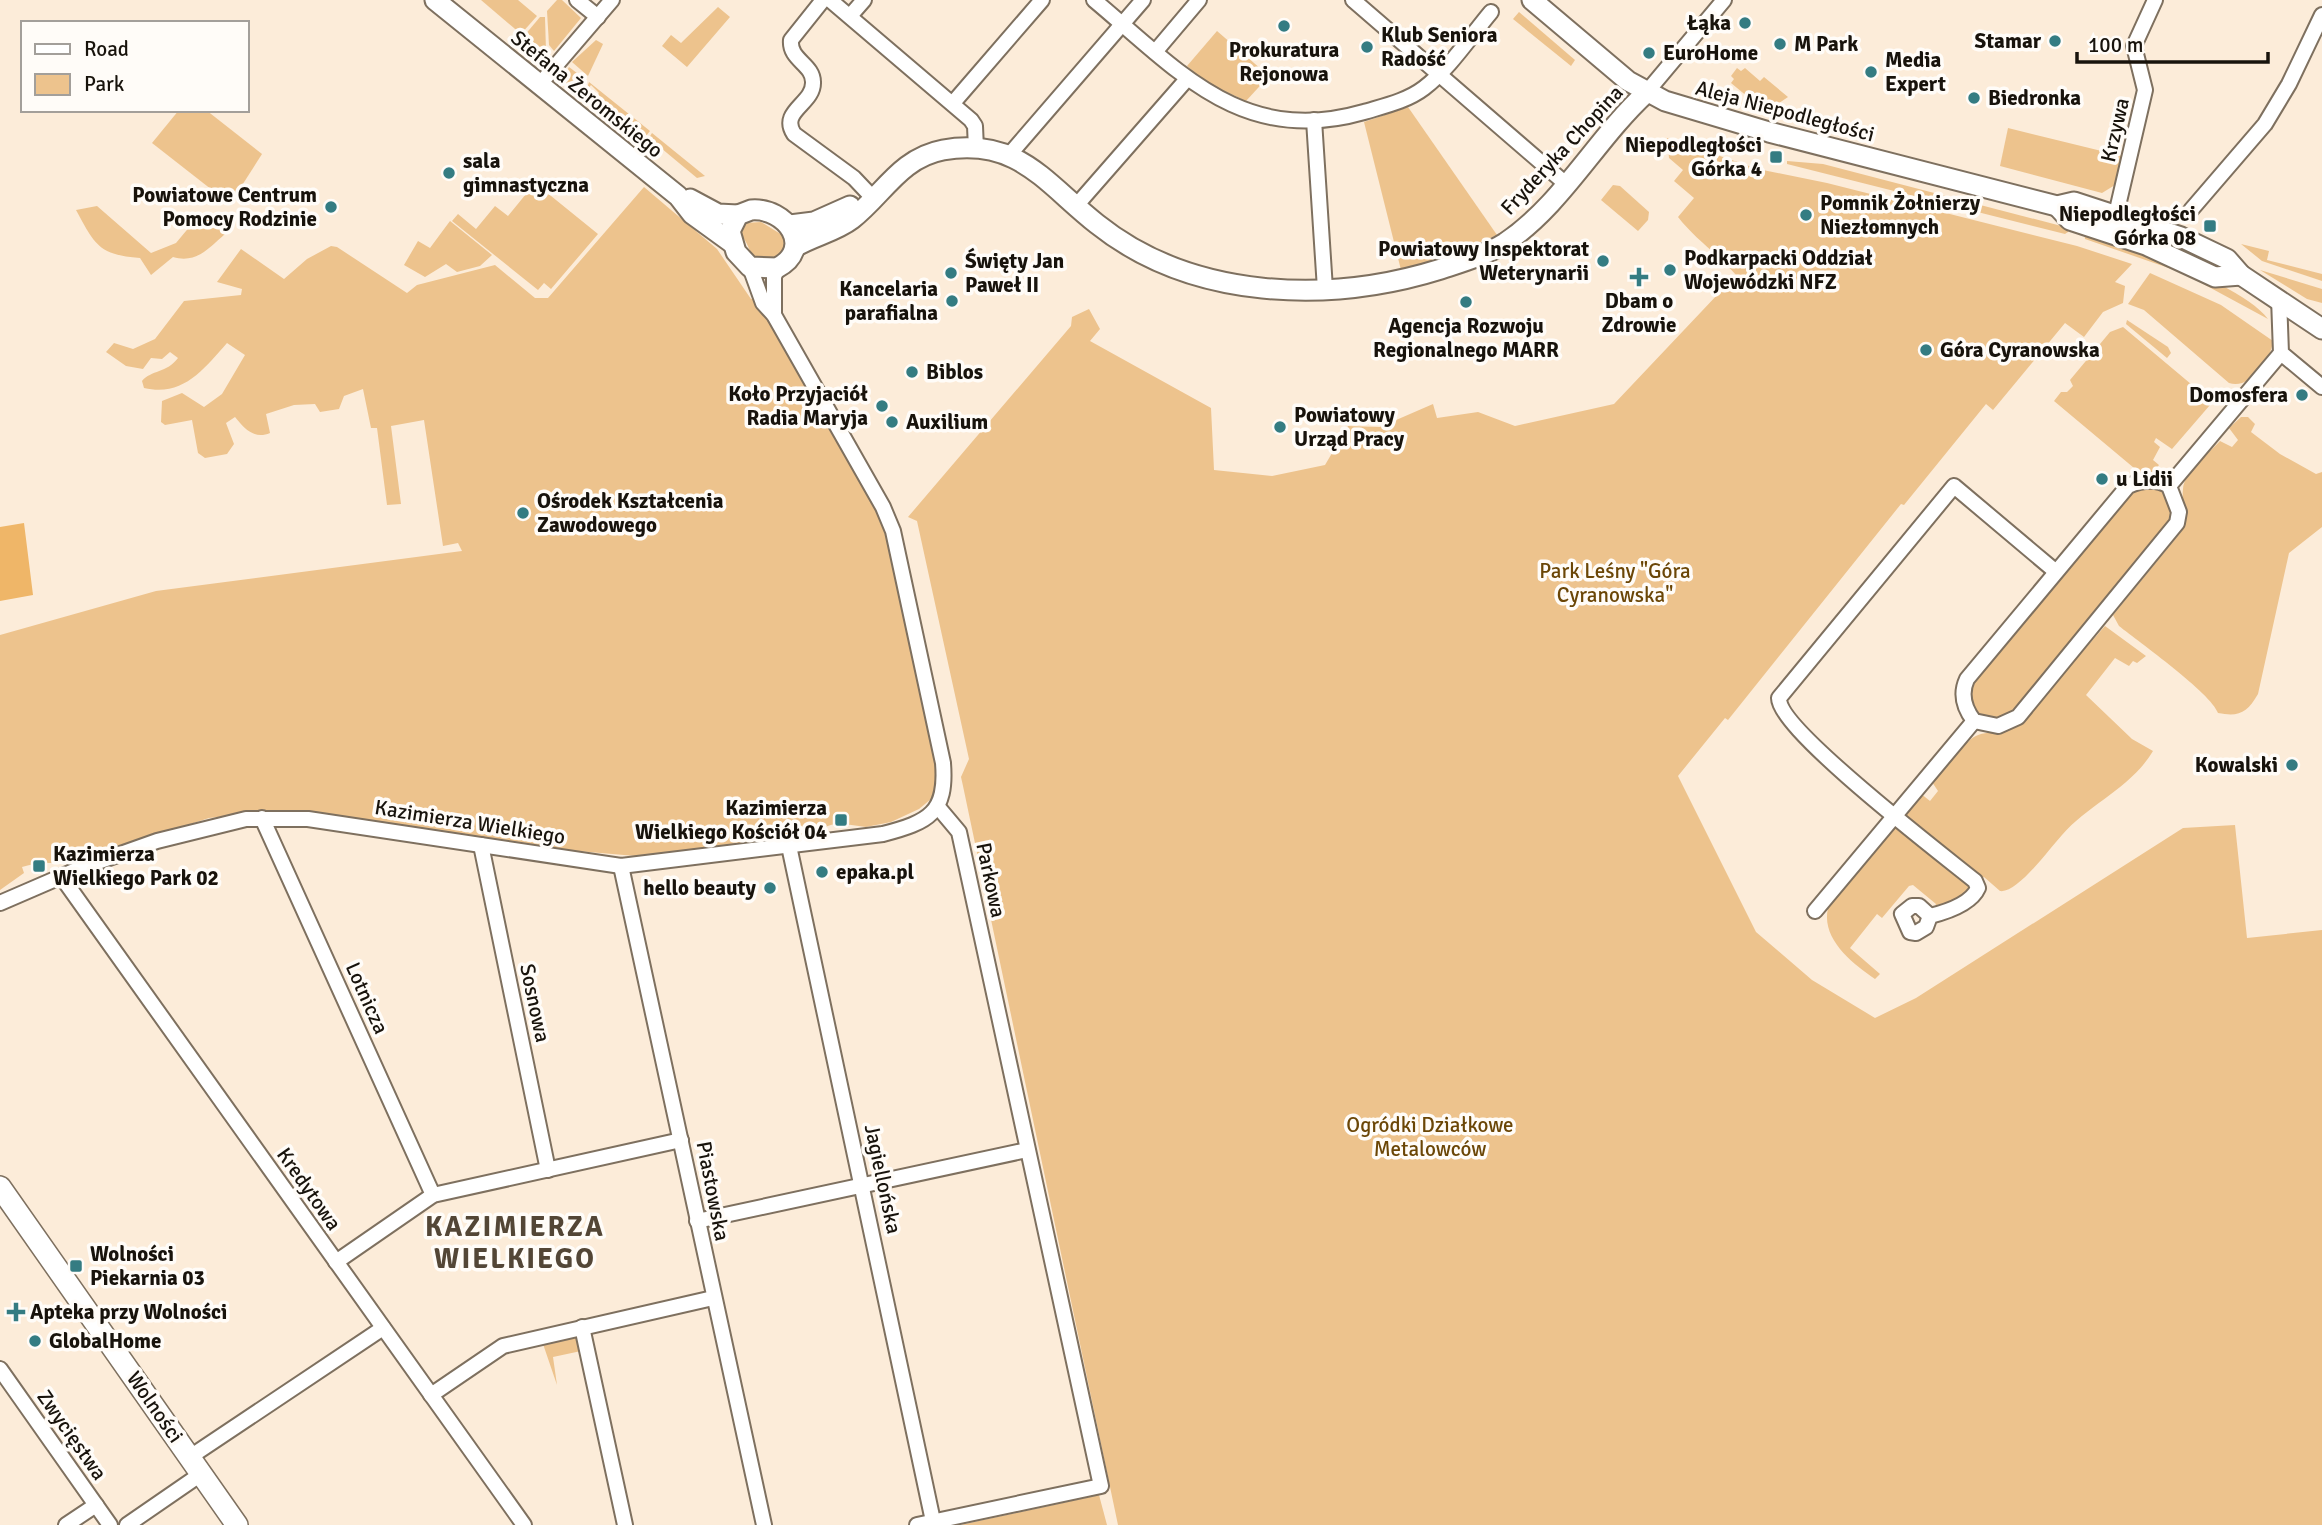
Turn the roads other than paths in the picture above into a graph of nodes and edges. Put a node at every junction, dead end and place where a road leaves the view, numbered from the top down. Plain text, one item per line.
1 (435, 0) edge
2 (577, 0) edge
3 (612, 0) edge
4 (823, 0) edge
5 (830, 0) edge
6 (864, 0) edge
7 (1042, 0) edge
8 (1094, 0) edge
9 (1143, 0) edge
10 (1199, 0) edge
11 (1353, 0) edge
12 (1532, 0) edge
13 (1724, 0) edge
14 (2155, 0) edge
15 (1491, 12) dead end
16 (850, 16) junction
17 (2322, 16) edge
18 (598, 17) junction
19 (1123, 24) junction
20 (1155, 52) junction
21 (1438, 75) junction
22 (1187, 79) junction
23 (540, 84) junction
24 (1646, 93) junction
25 (953, 103) junction
26 (1314, 121) junction
27 (976, 149) junction
28 (1010, 154) junction
29 (1566, 184) junction
30 (678, 197) junction
31 (869, 199) junction
32 (1075, 207) junction
33 (2191, 210) dead end
34 (738, 215) junction
35 (2114, 223) junction
36 (790, 225) junction
37 (732, 243) junction
38 (795, 247) junction
39 (750, 267) junction
40 (777, 268) junction
41 (1325, 289) junction
42 (2279, 298) junction
43 (774, 316) junction
44 (2321, 325) edge
45 (2281, 353) junction
46 (2322, 387) edge
47 (2169, 486) junction
48 (2055, 571) junction
49 (1974, 721) junction
50 (938, 807) junction
51 (1896, 815) junction
52 (262, 818) junction
53 (481, 845) junction
54 (789, 846) junction
55 (621, 866) junction
56 (61, 876) junction
57 (0, 903) edge
58 (1815, 911) dead end
59 (1930, 916) dead end
60 (681, 1140) junction
61 (1027, 1150) junction
62 (548, 1170) junction
63 (863, 1185) junction
64 (0, 1187) edge
65 (433, 1195) junction
66 (697, 1221) junction
67 (336, 1262) junction
68 (713, 1298) junction
69 (582, 1327) junction
70 (383, 1328) junction
71 (0, 1369) edge
72 (431, 1395) junction
73 (195, 1465) junction
74 (96, 1505) junction
75 (933, 1521) junction
76 (66, 1525) edge
77 (110, 1525) edge
78 (127, 1525) edge
79 (237, 1525) edge
80 (524, 1525) edge
81 (625, 1525) edge
82 (764, 1525) edge
83 (917, 1525) edge

1 - 23 street, Stefana Żeromskiego
2 - 18 street
3 - 18 street
4 - 31 street
5 - 16 street
6 - 16 street
7 - 25 street
8 - 19 street
9 - 19 street
10 - 20 street
11 - 21 street
12 - 24 street, Aleja Niepodległości
13 - 24 street
14 - 35 street, Krzywa
15 - 21 street
16 - 25 street
17 - 33 street
18 - 23 street
19 - 20 street
19 - 28 street
20 - 22 street
21 - 26 street
21 - 29 street
22 - 26 street
22 - 32 street
23 - 30 street, Stefana Żeromskiego
24 - 29 street, Fryderyka Chopina
24 - 35 street, Aleja Niepodległości
25 - 27 street
26 - 41 street
27 - 28 street
27 - 31 street
28 - 32 street, Fryderyka Chopina
29 - 41 street, Fryderyka Chopina
30 - 34 street, Stefana Żeromskiego
30 - 37 street, Stefana Żeromskiego
31 - 36 street
31 - 38 street
32 - 41 street, Fryderyka Chopina
34 - 36 street
34 - 37 street
35 - 42 street, Aleja Niepodległości
36 - 38 street
37 - 39 street
38 - 40 street
39 - 40 street
39 - 43 street
40 - 43 street
42 - 44 street, Aleja Niepodległości
42 - 45 street
43 - 50 street
45 - 46 street
45 - 47 street
47 - 48 street
47 - 49 street
48 - 49 street
48 - 51 street
49 - 51 street
50 - 54 street, Kazimierza Wielkiego
50 - 61 street, Parkowa
51 - 58 street
51 - 59 street
52 - 53 street, Kazimierza Wielkiego
52 - 56 street, Kazimierza Wielkiego
52 - 65 street, Lotnicza
53 - 55 street, Kazimierza Wielkiego
53 - 62 street, Sosnowa
54 - 55 street, Kazimierza Wielkiego
54 - 63 street, Jagiellońska
55 - 60 street, Piastowska
56 - 57 street, Kazimierza Wielkiego
56 - 67 street, Kredytowa
60 - 62 street
60 - 66 street, Piastowska
61 - 63 street
61 - 75 street, Parkowa
62 - 65 street
63 - 66 street
63 - 75 street, Jagiellońska
64 - 73 main road, Wolności
65 - 67 street
66 - 68 street, Piastowska
67 - 70 street, Kredytowa
68 - 69 street
68 - 82 street, Piastowska
69 - 72 street
69 - 81 street
70 - 72 street, Kredytowa
70 - 73 street
71 - 74 street, Zwycięstwa
72 - 80 street, Kredytowa
73 - 78 street
73 - 79 main road, Wolności
74 - 76 street
74 - 77 street, Zwycięstwa
75 - 83 street

